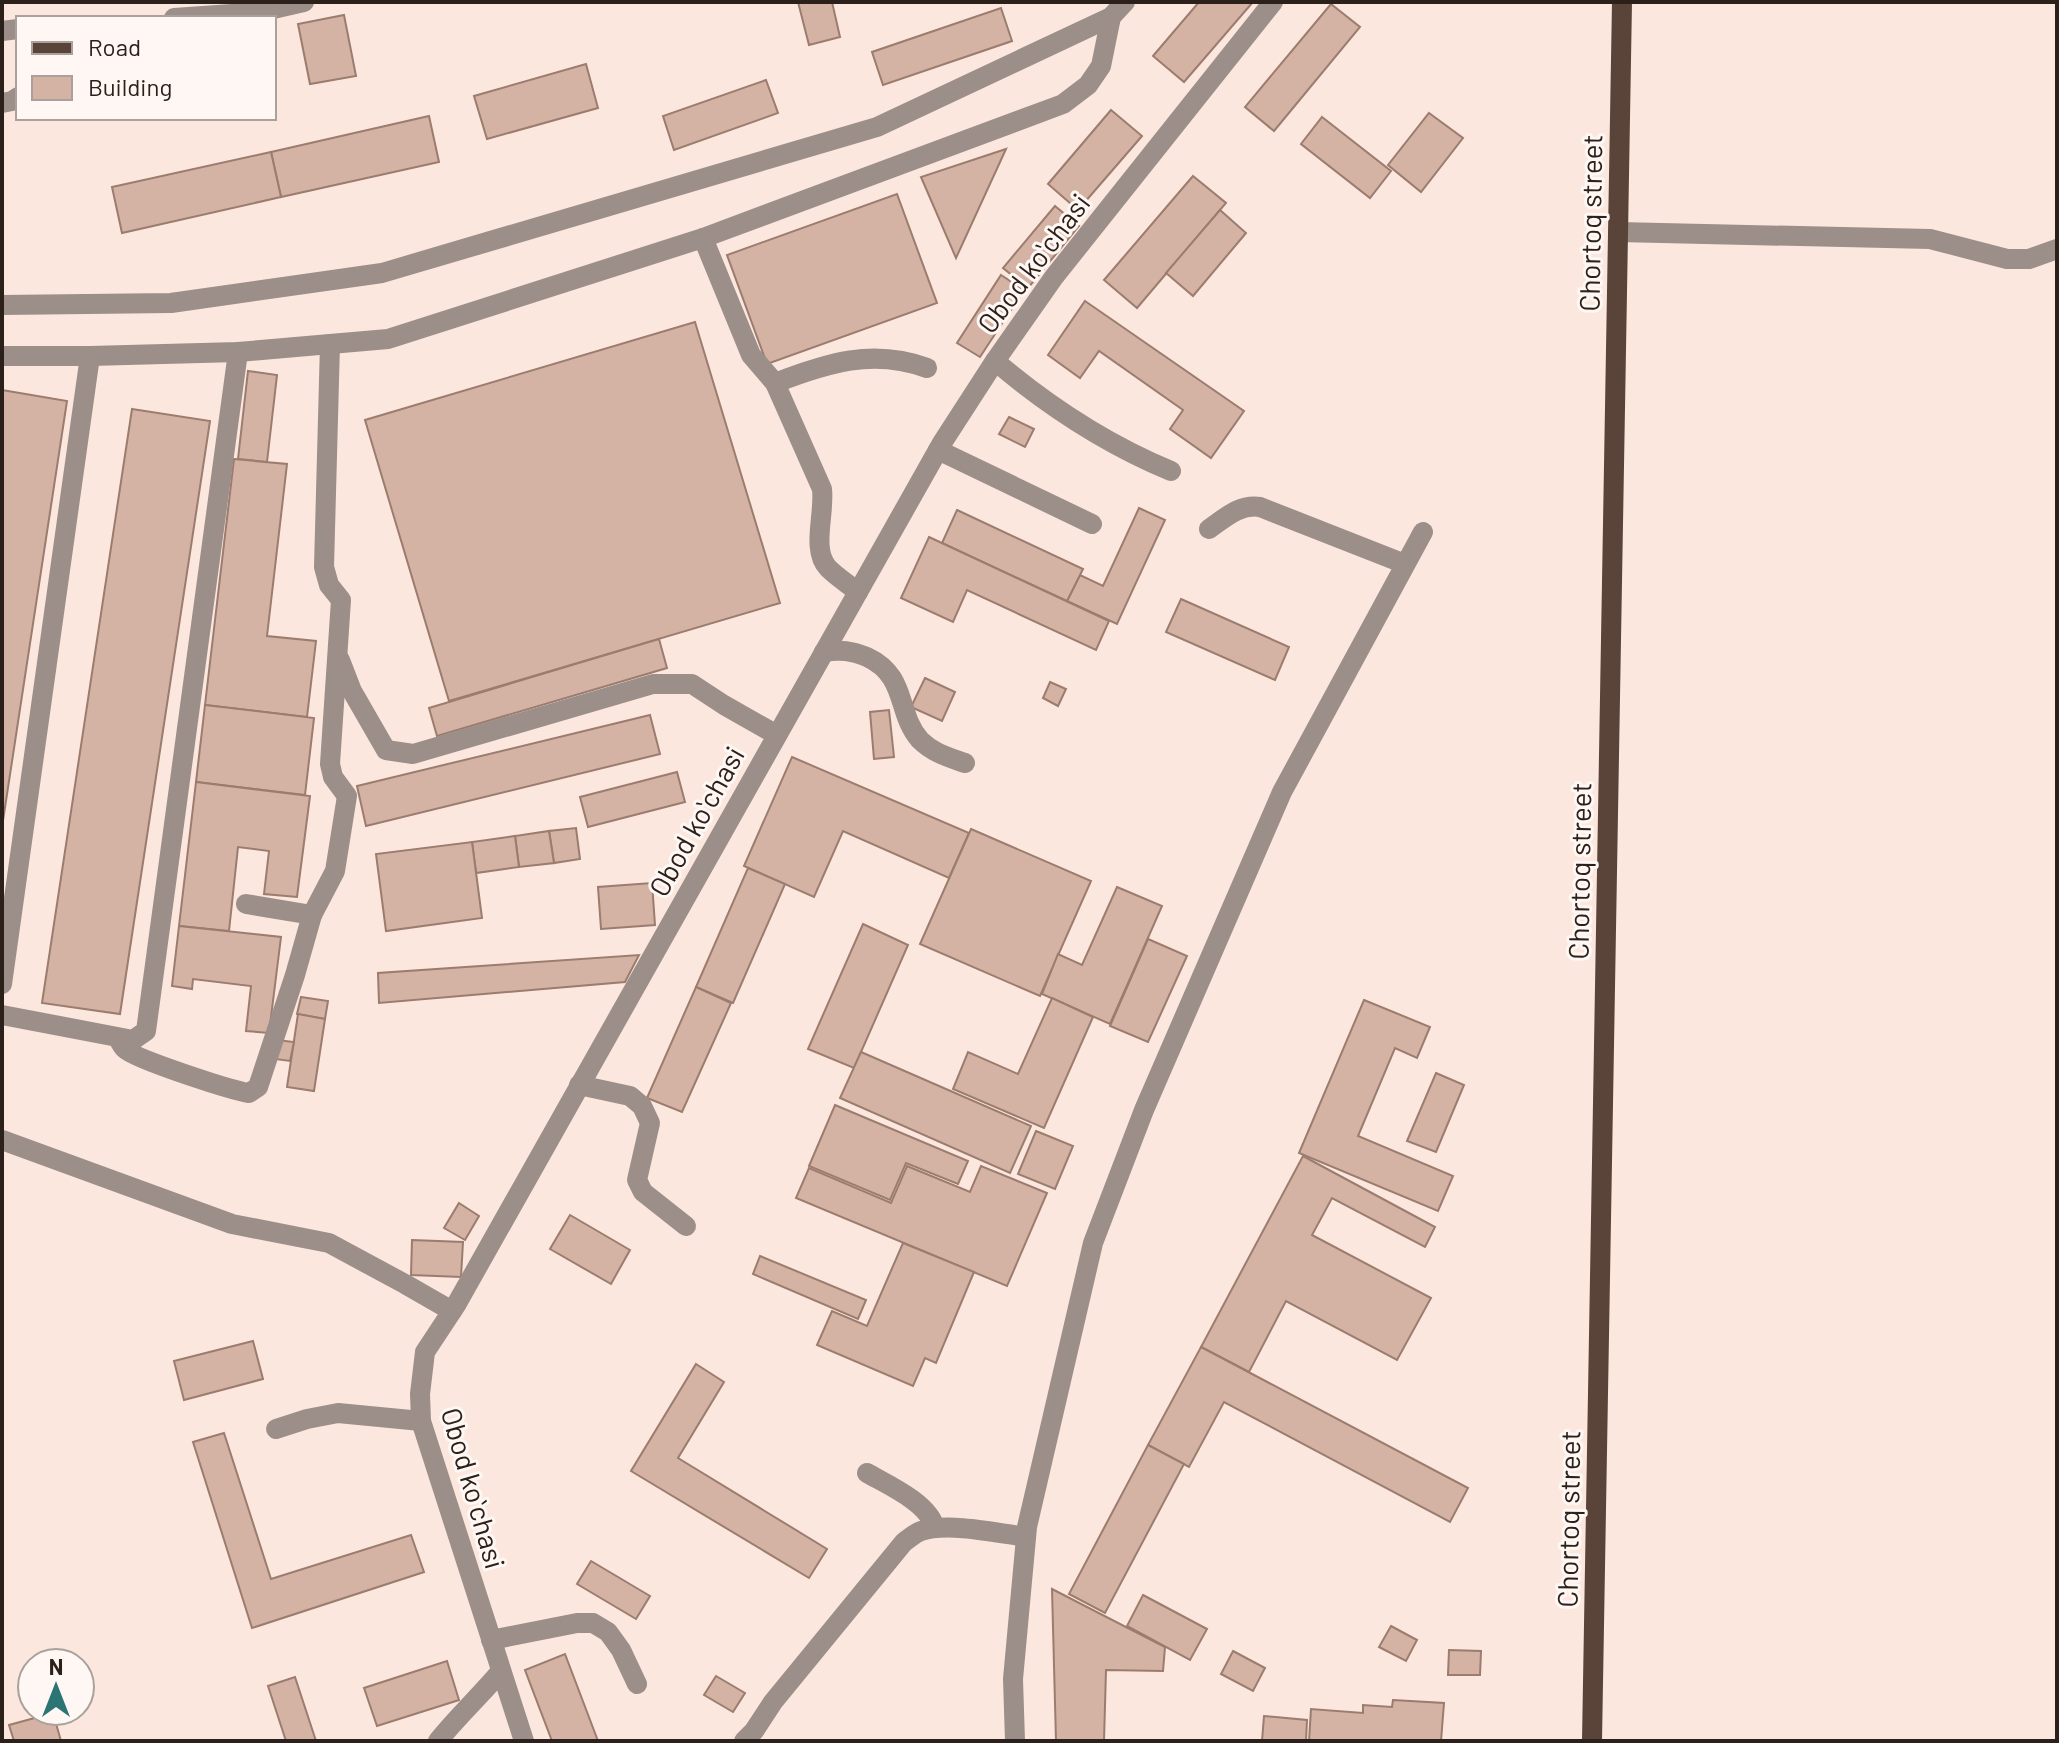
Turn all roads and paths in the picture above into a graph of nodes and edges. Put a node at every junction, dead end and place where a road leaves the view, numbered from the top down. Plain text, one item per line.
1 (1273, 2) edge
2 (1622, 2) edge
3 (297, 3) edge
4 (1118, 9) edge
5 (203, 16) edge
6 (1618, 232) junction
7 (703, 238) junction
8 (2057, 249) edge
9 (2, 305) edge
10 (330, 344) junction
11 (238, 352) junction
12 (2, 356) edge
13 (90, 356) junction
14 (995, 361) junction
15 (927, 368) dead end
16 (775, 383) junction
17 (938, 450) junction
18 (1171, 471) dead end
19 (1092, 524) dead end
20 (1209, 529) dead end
21 (1423, 532) dead end
22 (1405, 564) junction
23 (858, 592) junction
24 (338, 652) junction
25 (824, 652) junction
26 (777, 735) junction
27 (965, 763) dead end
28 (246, 904) dead end
29 (312, 915) junction
30 (2, 984) edge
31 (2, 1015) edge
32 (118, 1038) junction
33 (579, 1085) junction
34 (2, 1140) edge
35 (686, 1226) dead end
36 (452, 1311) junction
37 (421, 1421) junction
38 (276, 1429) dead end
39 (867, 1473) dead end
40 (935, 1528) junction
41 (1026, 1537) junction
42 (491, 1640) junction
43 (501, 1671) junction
44 (637, 1684) dead end
45 (438, 1741) edge
46 (524, 1741) edge
47 (744, 1741) edge
48 (1015, 1741) edge
49 (1592, 1741) edge

1 - 14 street, Obod koʻchasi
2 - 6 main road, Chortoq street
3 - 5 street
4 - 7 street
4 - 9 street
6 - 8 street
6 - 49 main road, Chortoq street
7 - 10 street
7 - 16 street
10 - 11 street
10 - 24 street
11 - 13 street
11 - 32 street
12 - 13 street
13 - 30 street
14 - 17 street, Obod koʻchasi
14 - 18 street
15 - 16 street
16 - 23 street
17 - 19 street
17 - 23 street, Obod koʻchasi
20 - 22 street
21 - 22 street
22 - 41 street
23 - 25 street, Obod koʻchasi
24 - 26 street
24 - 29 street
25 - 26 street, Obod koʻchasi
25 - 27 street
26 - 33 street, Obod koʻchasi
28 - 29 street
29 - 32 street
31 - 32 street
33 - 35 street
33 - 36 street, Obod koʻchasi
34 - 36 street
36 - 37 street, Obod koʻchasi
37 - 38 street
37 - 42 street, Obod koʻchasi
39 - 40 street
40 - 41 street
40 - 47 street
41 - 48 street
42 - 43 street, Obod koʻchasi
42 - 44 street
43 - 45 street
43 - 46 street, Obod koʻchasi

